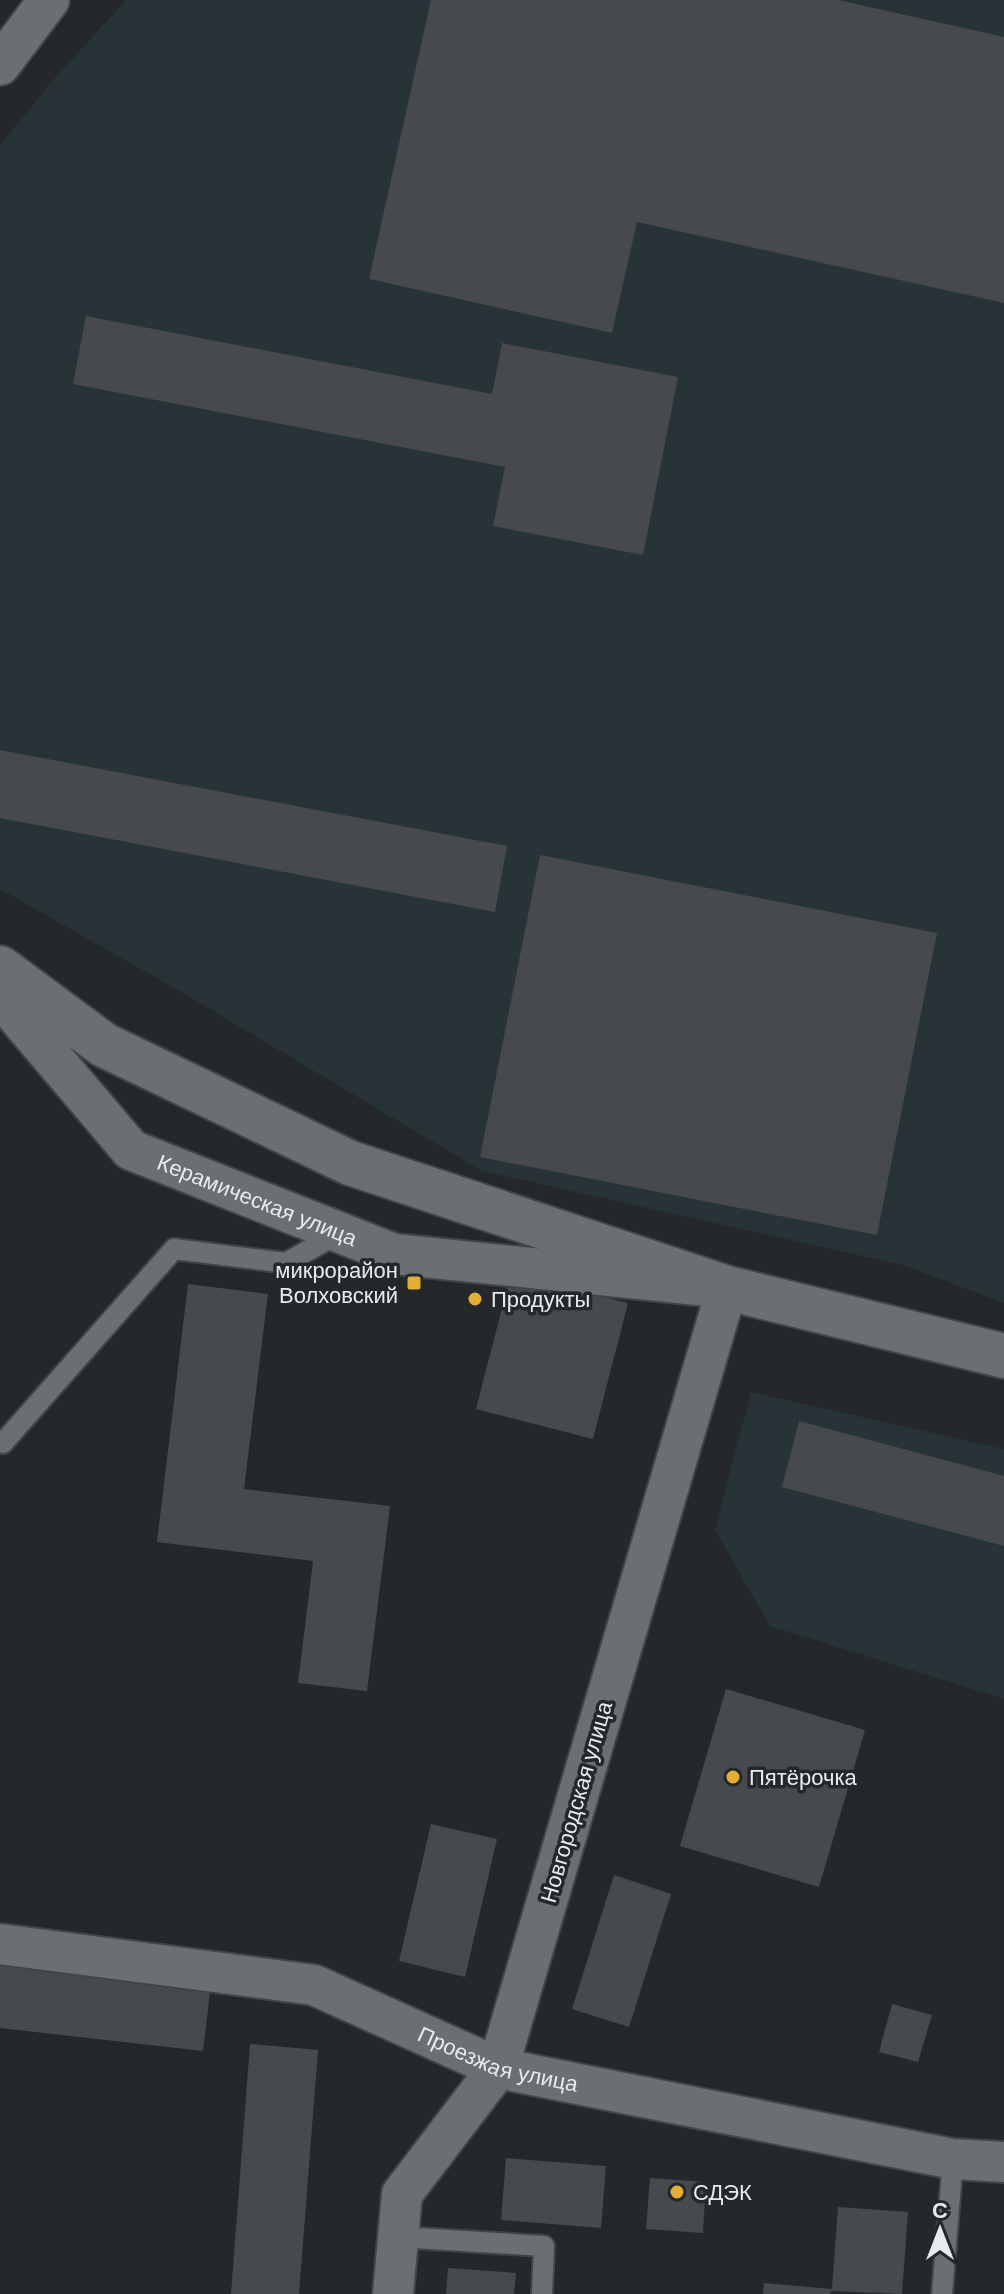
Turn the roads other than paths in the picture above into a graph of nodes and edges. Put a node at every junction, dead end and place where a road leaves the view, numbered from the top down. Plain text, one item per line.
1 (49, 0) edge
2 (0, 65) edge
3 (0, 968) edge
4 (0, 996) edge
5 (339, 1233) junction
6 (727, 1288) junction
7 (1004, 1356) edge
8 (0, 1442) edge
9 (0, 1944) edge
10 (498, 2068) junction
11 (953, 2159) junction
12 (1004, 2162) edge
13 (399, 2237) junction
14 (393, 2294) edge
15 (542, 2294) edge
16 (942, 2294) edge

1 - 2 street
3 - 6 street, Керамическая улица
4 - 5 street, Керамическая улица
5 - 6 street, Керамическая улица
5 - 8 lane
6 - 7 street, Керамическая улица
6 - 10 street, Новгородская улица
9 - 10 street, Проезжая улица
10 - 11 street, Проезжая улица
10 - 13 street, Новгородская улица
11 - 12 street, Проезжая улица
11 - 16 lane
13 - 14 street, Новгородская улица
13 - 15 lane

